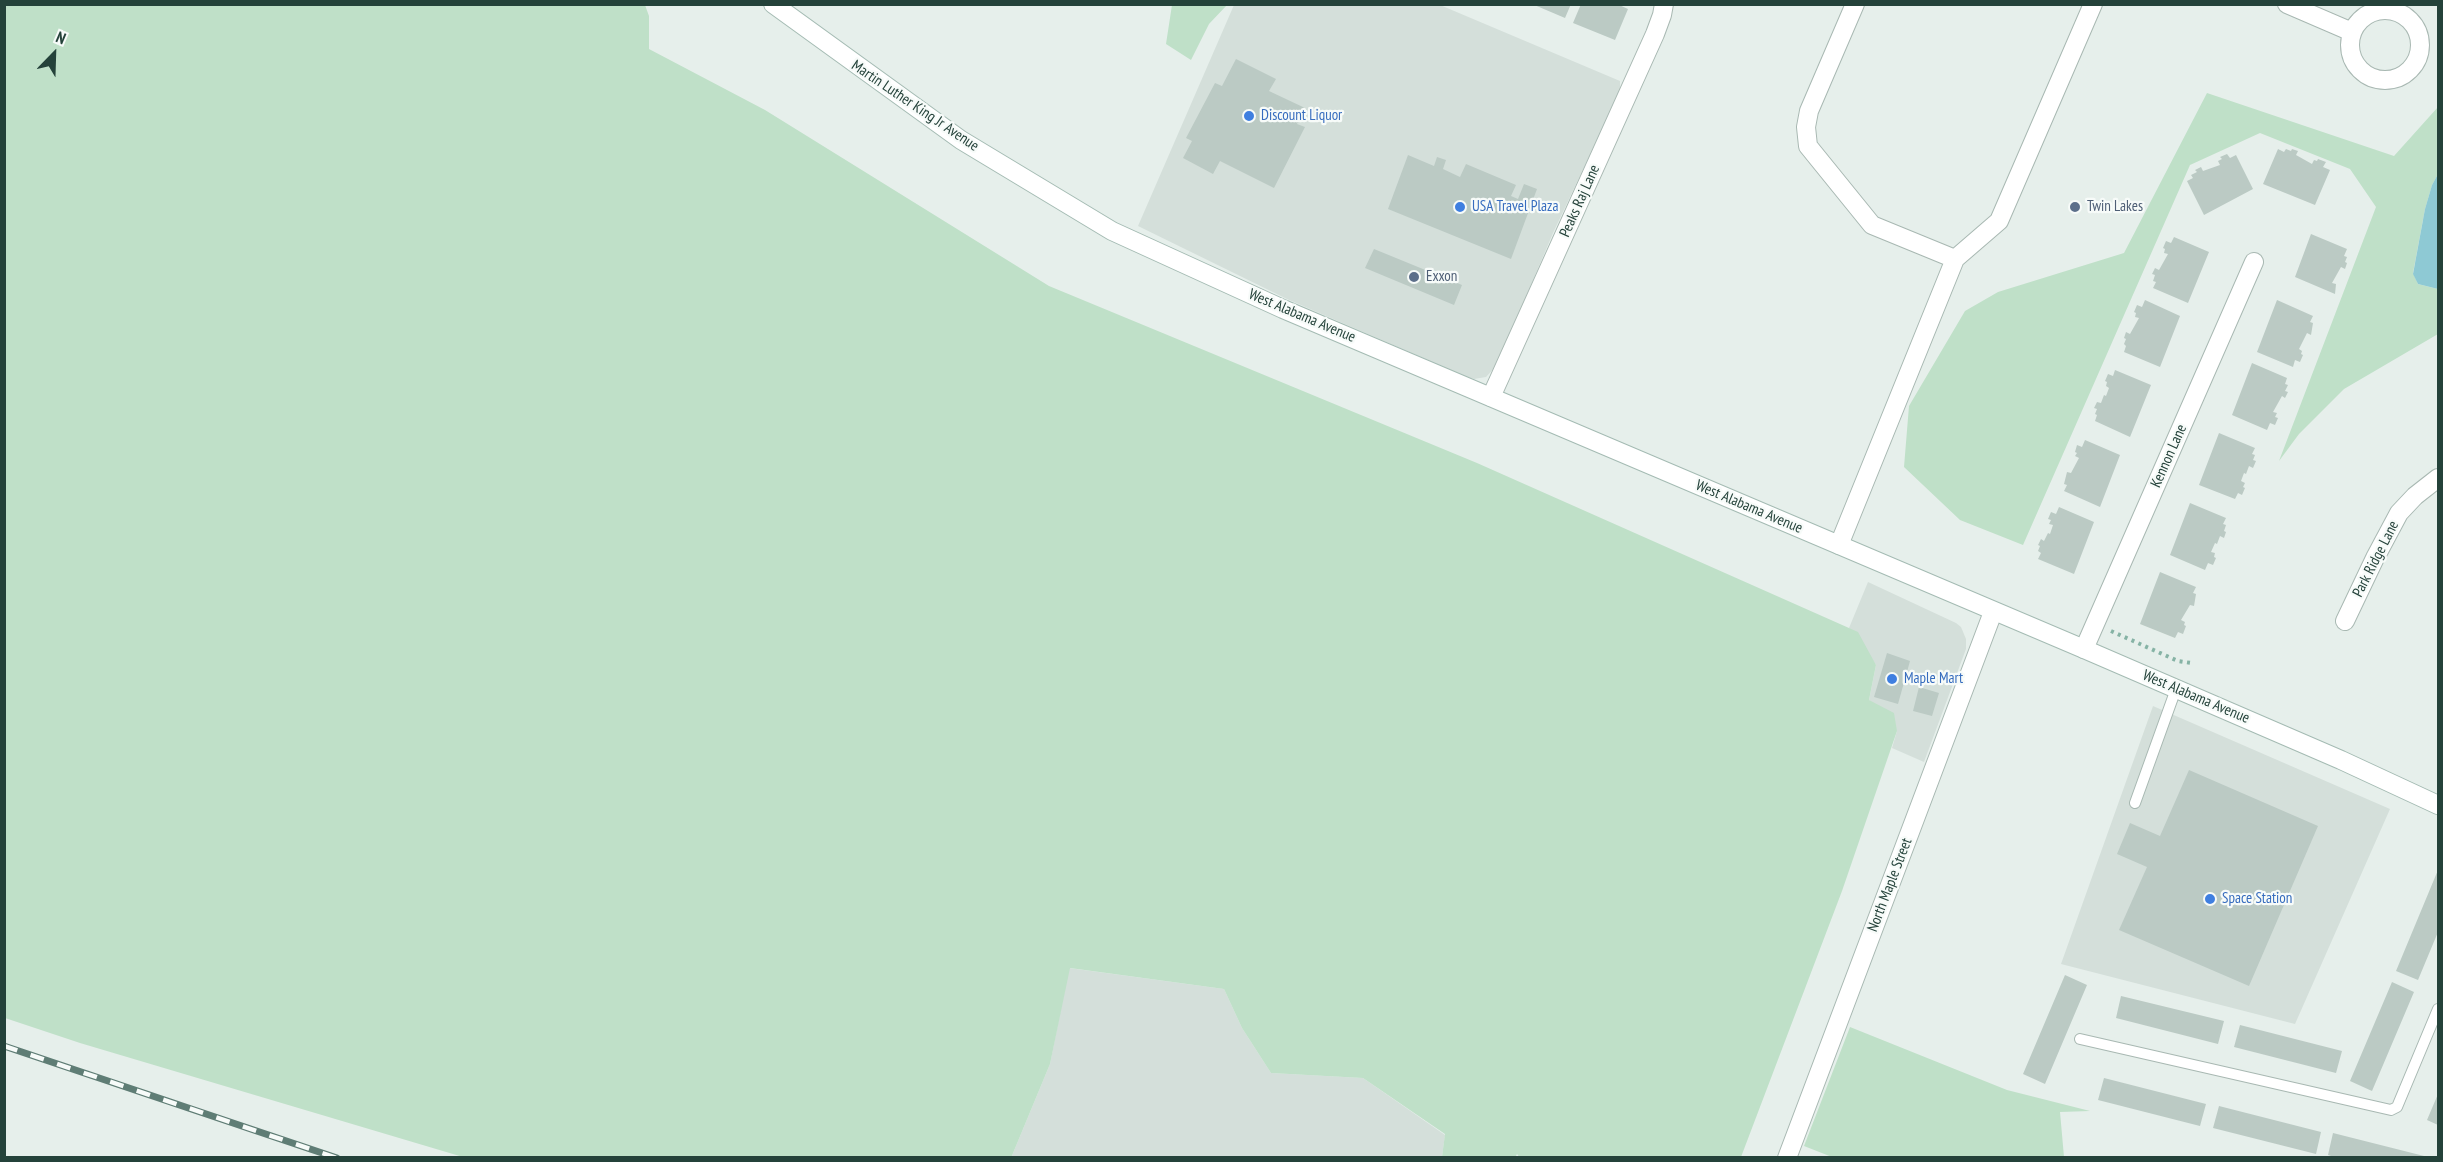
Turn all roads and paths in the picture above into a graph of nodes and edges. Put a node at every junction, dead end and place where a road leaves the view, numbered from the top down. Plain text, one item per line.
1 (773, 4) edge
2 (1664, 4) edge
3 (1854, 4) edge
4 (2093, 4) edge
5 (2287, 4) edge
6 (2352, 32) dead end
7 (1063, 201) joint
8 (1954, 259) junction
9 (2254, 262) dead end
10 (1491, 397) junction
11 (2439, 478) edge
12 (1839, 545) junction
13 (1993, 612) junction
14 (2345, 621) dead end
15 (2095, 624) junction
16 (2084, 649) junction
17 (2191, 663) dead end
18 (2176, 689) junction
19 (2135, 804) dead end
20 (2439, 805) edge
21 (2439, 1010) edge
22 (2080, 1038) dead end
23 (1787, 1158) edge

1 - 7 street, Martin Luther King Jr Avenue
2 - 10 street, Peaks Raj Lane
3 - 8 street
4 - 8 street
5 - 6 street
7 - 10 street, West Alabama Avenue
8 - 12 street
9 - 15 street, Kennon Lane
10 - 12 street, West Alabama Avenue
11 - 14 street, Park Ridge Lane
12 - 13 street, West Alabama Avenue
13 - 16 street, West Alabama Avenue
13 - 23 street, North Maple Street
15 - 16 street, Kennon Lane
15 - 17 path
16 - 18 street, West Alabama Avenue
18 - 19 lane
18 - 20 street, West Alabama Avenue
21 - 22 lane

